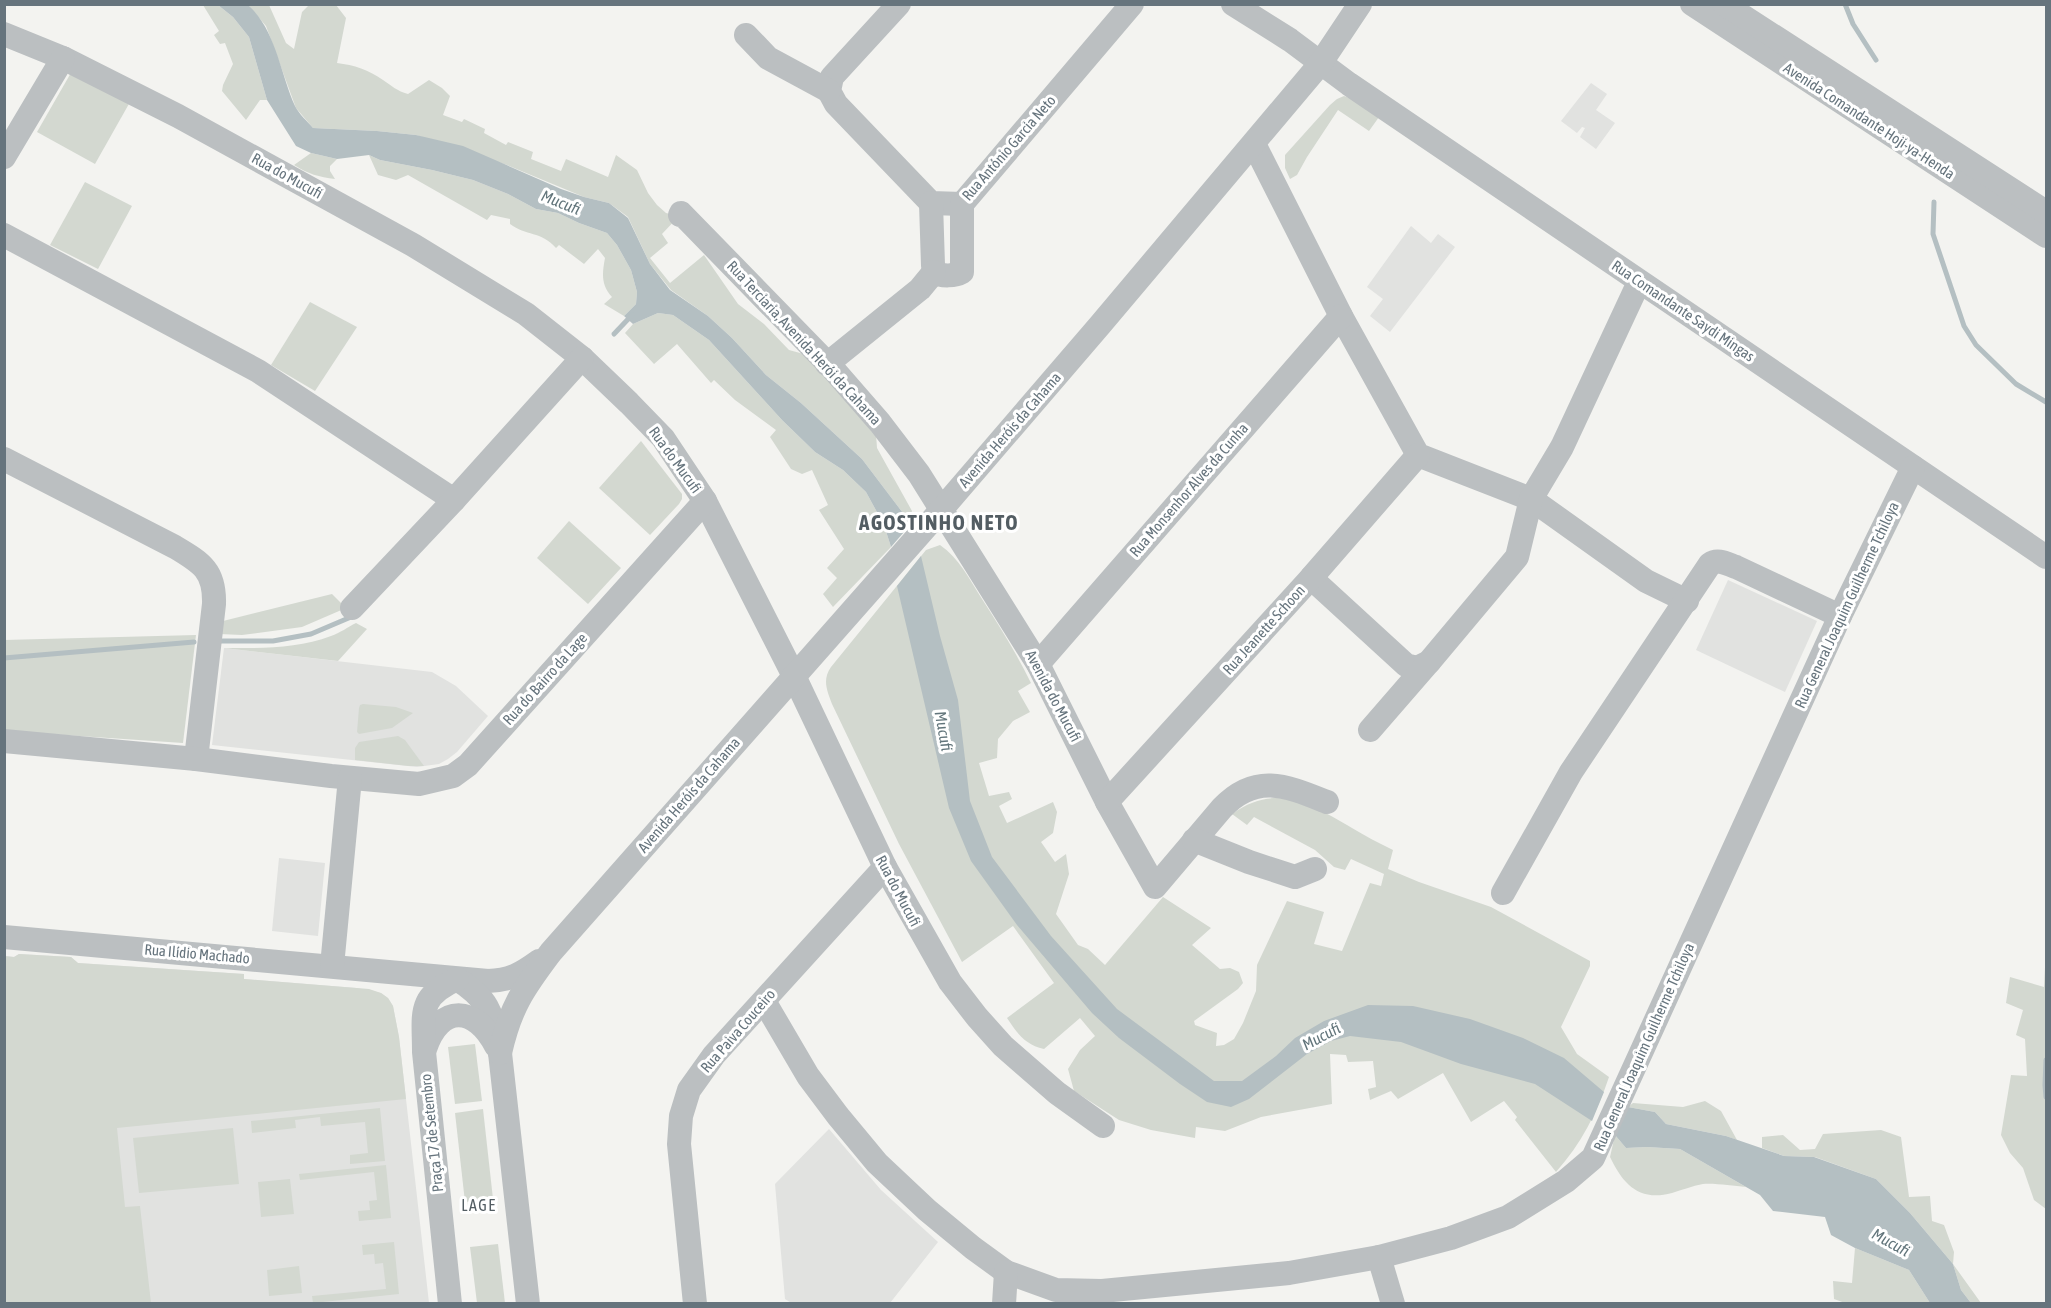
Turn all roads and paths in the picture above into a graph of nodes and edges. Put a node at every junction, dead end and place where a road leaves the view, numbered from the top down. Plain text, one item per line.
1 (899, 4) edge
2 (1132, 4) edge
3 (1233, 4) edge
4 (1360, 4) edge
5 (1692, 4) edge
6 (1724, 4) edge
7 (4, 34) edge
8 (746, 35) dead end
9 (63, 58) junction
10 (1320, 64) junction
11 (829, 91) junction
12 (1254, 144) junction
13 (4, 157) edge
14 (931, 203) junction
15 (962, 204) junction
16 (2046, 212) edge
17 (680, 215) dead end
18 (4, 235) edge
19 (2046, 236) edge
20 (934, 272) junction
21 (1639, 282) junction
22 (1341, 316) junction
23 (582, 358) junction
24 (827, 364) junction
25 (1418, 455) junction
26 (4, 459) edge
27 (1913, 467) junction
28 (1531, 499) junction
29 (454, 500) junction
30 (705, 501) junction
31 (941, 510) junction
32 (2046, 557) edge
33 (1311, 578) junction
34 (1687, 601) junction
35 (352, 608) dead end
36 (1840, 616) junction
37 (1429, 662) junction
38 (1038, 664) junction
39 (794, 676) junction
40 (1370, 730) dead end
41 (4, 741) edge
42 (196, 759) junction
43 (350, 778) junction
44 (1107, 802) junction
45 (1327, 802) dead end
46 (1194, 840) junction
47 (885, 867) junction
48 (1315, 869) dead end
49 (1503, 893) dead end
50 (4, 937) edge
51 (551, 952) junction
52 (332, 966) junction
53 (390, 971) junction
54 (457, 979) junction
55 (764, 1001) junction
56 (423, 1010) junction
57 (424, 1052) junction
58 (500, 1053) junction
59 (1103, 1126) dead end
60 (1379, 1257) junction
61 (1006, 1272) junction
62 (450, 1304) edge
63 (528, 1304) edge
64 (695, 1304) edge
65 (1004, 1304) edge
66 (1393, 1304) edge

1 - 11 street
2 - 15 street, Rua António Garcia Neto
3 - 10 street, Rua Comandante Saydi Mingas
4 - 10 street, Avenida Heróis da Cahama
5 - 19 street, Avenida Comandante Hoji-ya-Henda
6 - 16 street, Avenida Comandante Hoji-ya-Henda
7 - 9 street, Rua do Mucufi
8 - 11 street
9 - 13 street
9 - 23 street, Rua do Mucufi
10 - 12 street, Avenida Heróis da Cahama
10 - 21 street, Rua Comandante Saydi Mingas
11 - 14 street
12 - 22 street
12 - 31 street, Avenida Heróis da Cahama
14 - 15 street, Rua António Garcia Neto
14 - 20 street
15 - 20 street
17 - 24 street, Rua Terciaria, Avenida Herói da Cahama
18 - 29 street
20 - 24 street
21 - 27 street, Rua Comandante Saydi Mingas
21 - 28 street
22 - 25 street
22 - 38 street, Rua Monsenhor Alves da Cunha
23 - 29 street
23 - 30 street, Rua do Mucufi
24 - 31 street, Rua Terciaria, Avenida Herói da Cahama
25 - 28 street
25 - 33 street, Rua Jeanette Schoon
26 - 42 street
27 - 32 street, Rua Comandante Saydi Mingas
27 - 36 street, Rua General Joaquim Guilherme Tchiloya
28 - 34 street
28 - 37 street
29 - 35 street
30 - 39 street, Rua do Mucufi
30 - 43 street, Rua do Bairro da Lage
31 - 38 street, Avenida do Mucufi
31 - 39 street, Avenida Heróis da Cahama
33 - 37 street
33 - 44 street, Rua Jeanette Schoon
34 - 36 street
34 - 49 street
36 - 60 street, Rua General Joaquim Guilherme Tchiloya
37 - 40 street
38 - 44 street, Avenida do Mucufi
39 - 47 street, Rua do Mucufi
39 - 51 street, Avenida Heróis da Cahama
41 - 42 street, Rua do Bairro da Lage
42 - 43 street, Rua do Bairro da Lage
43 - 52 street
44 - 46 street, Avenida do Mucufi
45 - 46 street
46 - 48 street
47 - 55 street, Rua Paiva Couceiro
47 - 59 street, Rua do Mucufi
50 - 52 street, Rua Ilídio Machado
51 - 54 street, Avenida Heróis da Cahama
51 - 58 street, Avenida Heróis da Cahama
52 - 53 street, Rua Ilídio Machado
53 - 54 street, Rua Ilídio Machado
53 - 56 street
54 - 56 street
54 - 58 street
55 - 61 street, Rua General Joaquim Guilherme Tchiloya
55 - 64 street, Rua Paiva Couceiro
56 - 57 street, Praça 17 de Setembro
57 - 58 street
57 - 62 street, Praça 17 de Setembro
58 - 63 street
60 - 61 street, Rua General Joaquim Guilherme Tchiloya
60 - 66 street
61 - 65 street

